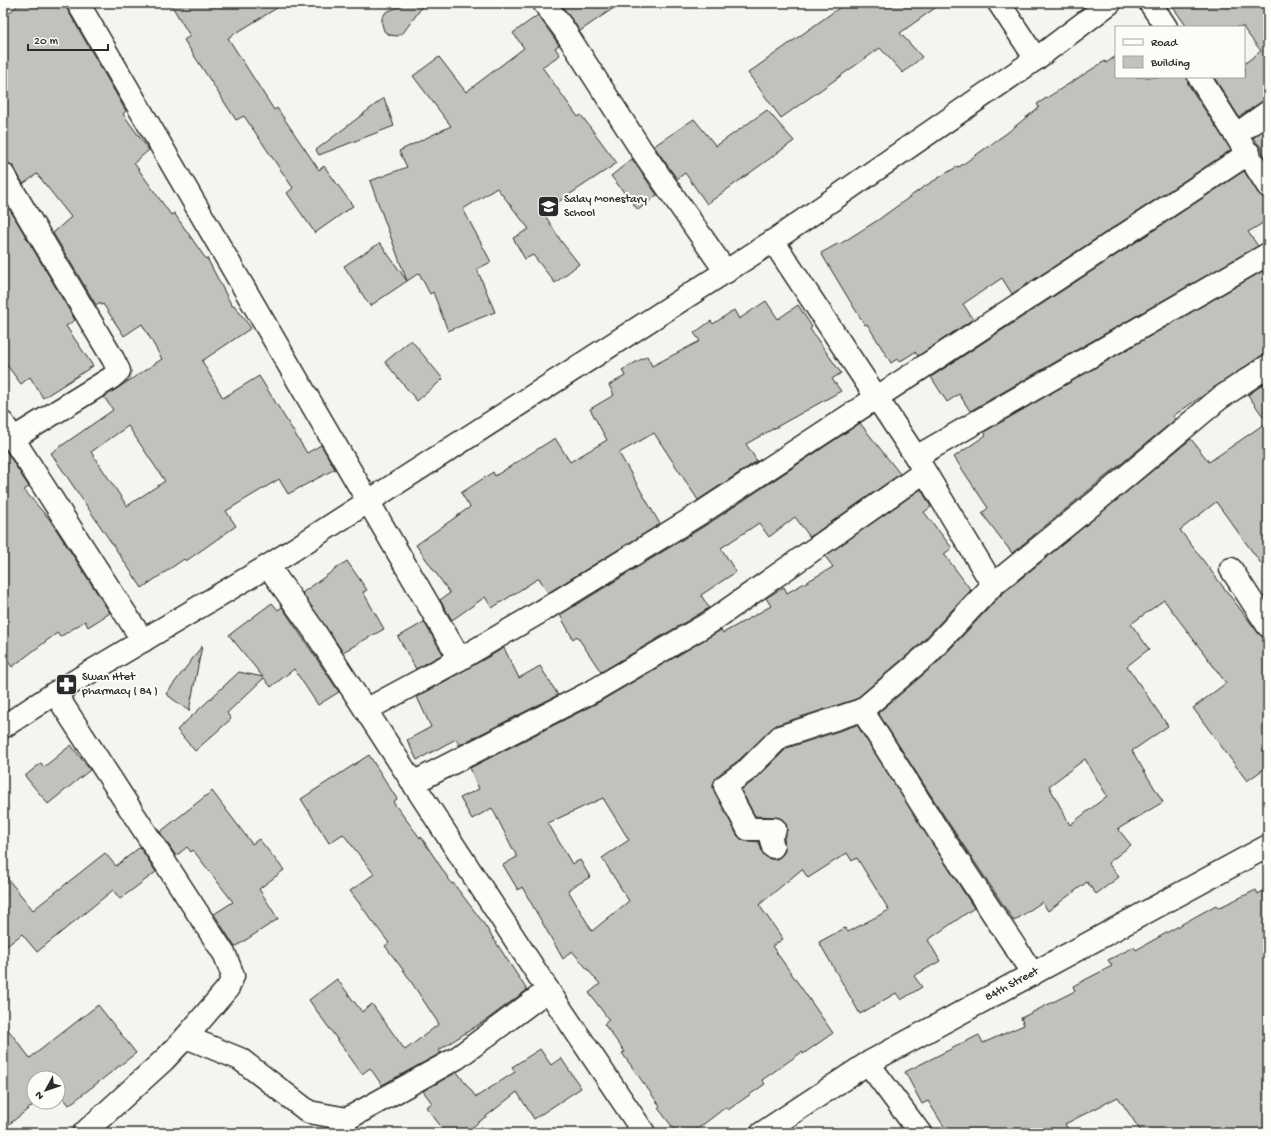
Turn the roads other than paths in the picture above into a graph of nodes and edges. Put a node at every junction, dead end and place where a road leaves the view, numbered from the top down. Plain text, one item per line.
1 (78, 3) edge
2 (544, 3) edge
3 (999, 3) edge
4 (1110, 3) edge
5 (1150, 3) edge
6 (1165, 26) edge
7 (1036, 59) junction
8 (1200, 78) edge
9 (1268, 112) edge
10 (1237, 134) junction
11 (1248, 153) junction
12 (3, 174) edge
13 (1268, 186) edge
14 (773, 241) junction
15 (1268, 254) edge
16 (726, 272) junction
17 (1268, 366) edge
18 (877, 399) junction
19 (8, 431) edge
20 (920, 464) junction
21 (367, 502) junction
22 (268, 566) junction
23 (1231, 569) dead end
24 (993, 585) junction
25 (1268, 626) edge
26 (143, 641) junction
27 (460, 659) junction
28 (55, 694) junction
29 (366, 710) junction
30 (862, 710) junction
31 (3, 727) edge
32 (413, 783) junction
33 (1268, 846) edge
34 (773, 847) dead end
35 (1033, 974) junction
36 (548, 990) junction
37 (186, 1037) junction
38 (868, 1063) junction
39 (84, 1133) edge
40 (644, 1133) edge
41 (762, 1133) edge
42 (920, 1133) edge

1 - 21 street
2 - 16 street
3 - 7 street
4 - 7 street
5 - 6 street
7 - 14 street
8 - 10 street
9 - 10 street
10 - 11 street
11 - 13 street
11 - 18 street
12 - 19 street
14 - 16 street
14 - 18 street
15 - 20 street
16 - 21 street
17 - 24 street
18 - 20 street
18 - 27 street
19 - 26 street
20 - 24 street
20 - 32 street
21 - 22 street
21 - 27 street
22 - 26 street
22 - 29 street
23 - 25 street
24 - 30 street
26 - 28 street
27 - 29 street
28 - 31 street
28 - 37 street
29 - 32 street
30 - 34 street
30 - 35 street
32 - 36 street
33 - 35 street, 84th Street
35 - 38 street, 84th Street
36 - 37 street
36 - 40 street
37 - 39 street
38 - 41 street, 84th Street
38 - 42 street

